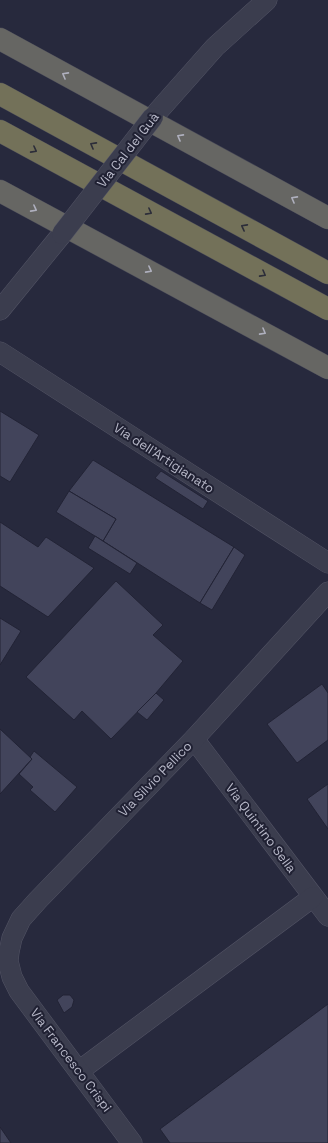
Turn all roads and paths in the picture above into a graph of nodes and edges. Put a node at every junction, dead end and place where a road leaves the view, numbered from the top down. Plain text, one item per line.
1 (267, 0) edge
2 (0, 40) edge
3 (0, 94) edge
4 (0, 131) edge
5 (0, 190) edge
6 (328, 218) edge
7 (328, 273) edge
8 (328, 309) edge
9 (0, 310) edge
10 (0, 352) edge
11 (328, 368) edge
12 (328, 563) edge
13 (328, 592) edge
14 (194, 739) junction
15 (313, 897) junction
16 (328, 916) edge
17 (12, 977) joint
18 (79, 1070) junction
19 (132, 1143) edge

1 - 9 street, Via Cal del Guà, bridge
6 -> 2 highway
7 -> 3 highway
4 -> 8 highway
5 -> 11 highway
10 - 12 street, Via dell'Artigianato
13 - 14 street, Via Silvio Pellico
14 - 15 street, Via Quintino Sella
14 - 17 street, Via Silvio Pellico
15 - 16 street, Via Quintino Sella
15 - 18 street
17 - 18 street, Via Francesco Crispi
18 - 19 street, Via Francesco Crispi

